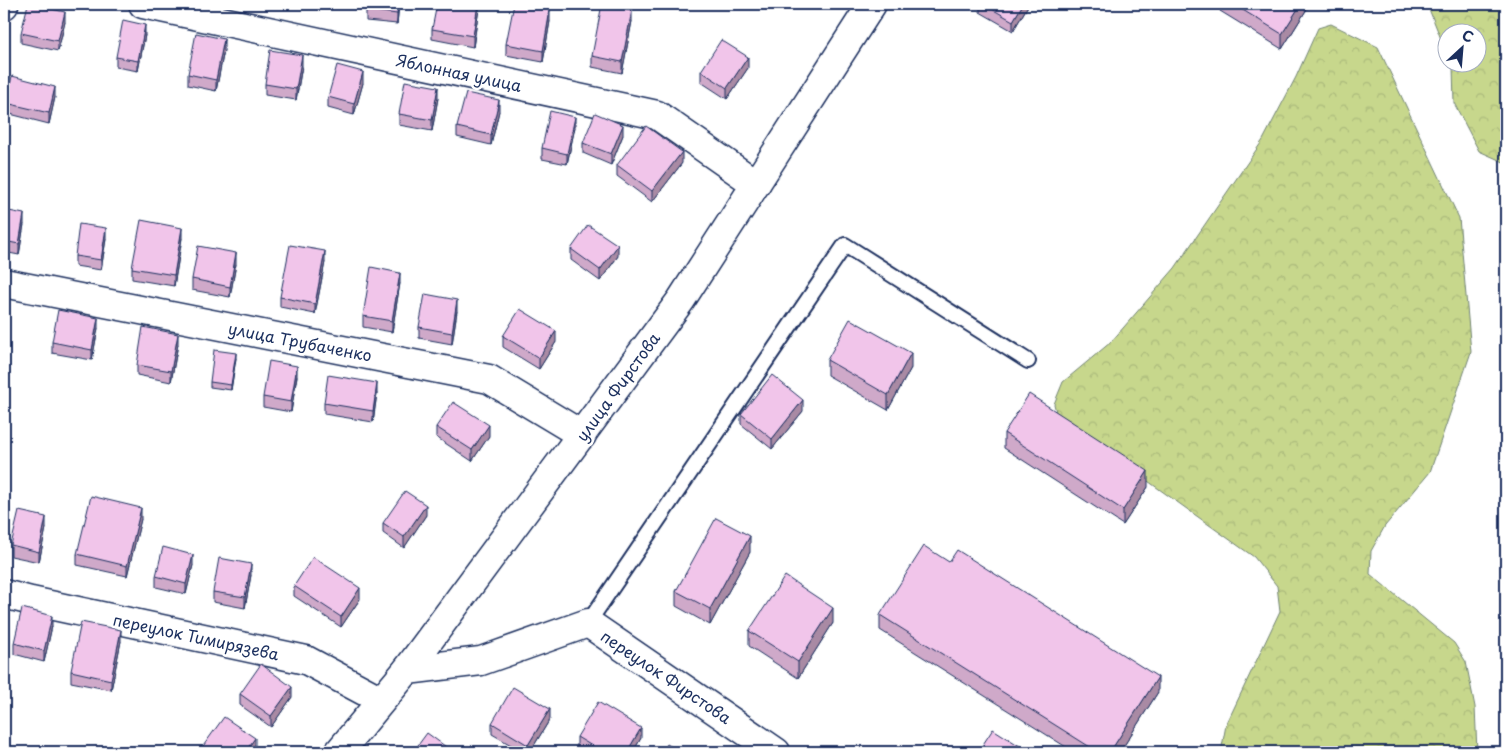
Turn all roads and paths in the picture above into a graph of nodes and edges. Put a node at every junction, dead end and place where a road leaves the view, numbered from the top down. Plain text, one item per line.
1 (143, 4) edge
2 (872, 4) edge
3 (756, 184) junction
4 (4, 283) edge
5 (1028, 360) dead end
6 (582, 435) junction
7 (4, 594) edge
8 (588, 623) junction
9 (407, 670) junction
10 (381, 700) junction
11 (339, 752) edge
12 (776, 752) edge

1 - 3 street, Яблонная улица
2 - 3 street, улица Фирстова
3 - 6 street, улица Фирстова
4 - 6 street, улица Трубаченко
5 - 8 lane
6 - 9 street, улица Фирстова
7 - 10 street, переулок Тимирязева
8 - 9 street, переулок Фирстова
8 - 12 street, переулок Фирстова
9 - 10 street, улица Фирстова
10 - 11 street, улица Фирстова

